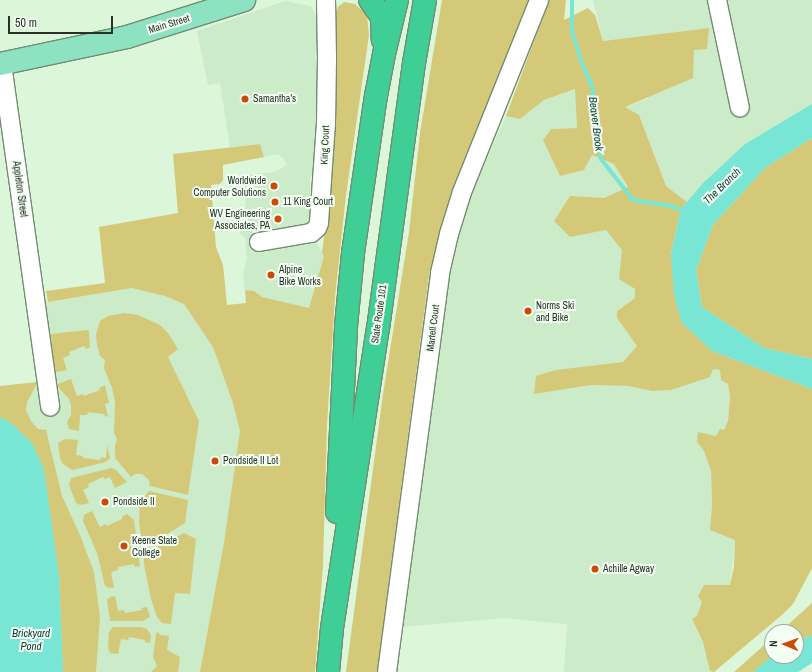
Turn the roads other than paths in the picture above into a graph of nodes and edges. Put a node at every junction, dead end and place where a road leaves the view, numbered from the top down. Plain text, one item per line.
1 (244, 0) edge
2 (326, 0) edge
3 (370, 0) edge
4 (397, 0) edge
5 (425, 0) edge
6 (539, 0) edge
7 (717, 0) edge
8 (384, 54) junction
9 (1, 64) edge
10 (740, 108) dead end
11 (259, 242) dead end
12 (50, 407) dead end
13 (332, 628) junction
14 (328, 672) edge
15 (387, 672) edge

1 - 9 main road, Main Street
2 - 11 street, King Court
3 - 8 highway
4 - 8 highway, State Route 101
5 - 13 highway, State Route 101
6 - 15 street, Martell Court
7 - 10 street
8 - 13 highway, State Route 101
9 - 12 street, Appleton Street
13 - 14 highway, State Route 101

